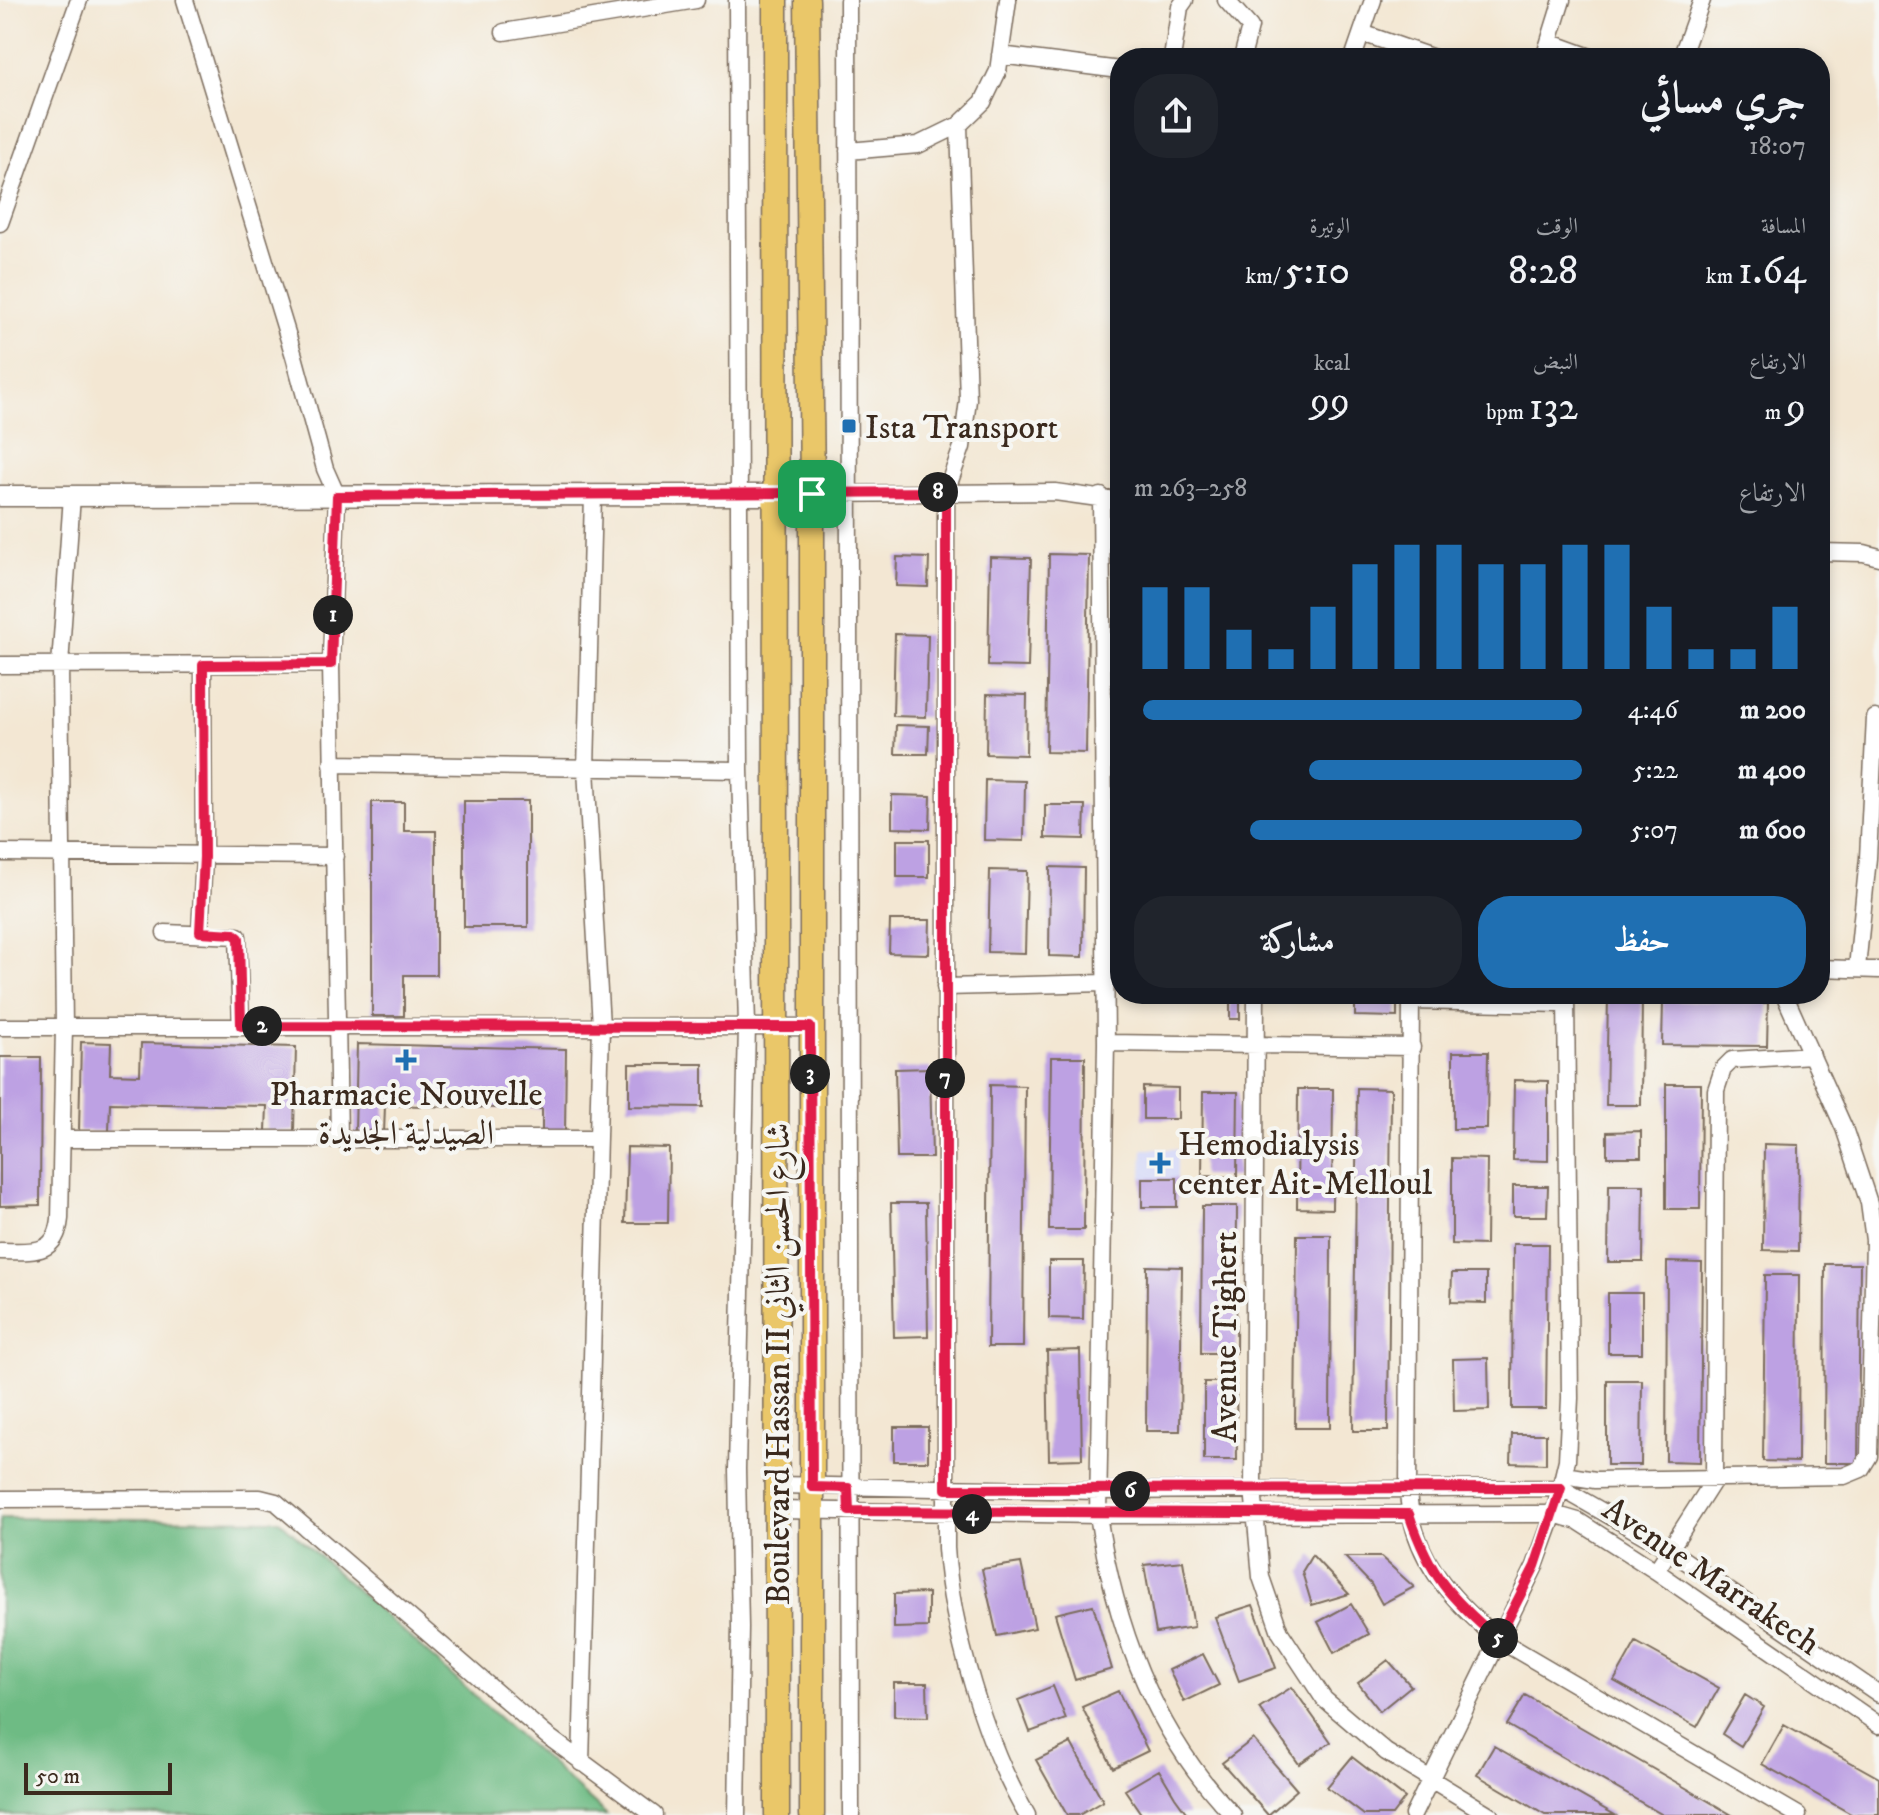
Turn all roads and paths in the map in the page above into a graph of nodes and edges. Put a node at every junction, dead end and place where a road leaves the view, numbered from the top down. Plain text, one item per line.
1 (79, 0) edge
2 (185, 0) edge
3 (696, 0) edge
4 (737, 0) edge
5 (775, 0) edge
6 (807, 0) edge
7 (848, 0) edge
8 (1008, 0) edge
9 (1185, 0) edge
10 (1226, 0) edge
11 (1373, 0) edge
12 (1562, 0) edge
13 (1702, 0) edge
14 (504, 32) dead end
15 (1362, 33) junction
16 (1174, 48) edge
17 (1245, 48) edge
18 (1357, 48) edge
19 (1405, 48) edge
20 (1547, 48) edge
21 (1685, 48) edge
22 (1000, 55) junction
23 (1110, 69) edge
24 (959, 125) junction
25 (848, 151) junction
26 (0, 223) edge
27 (946, 492) junction
28 (812, 494) junction
29 (593, 495) junction
30 (737, 495) junction
31 (777, 495) junction
32 (851, 495) junction
33 (0, 496) edge
34 (72, 496) junction
35 (337, 496) junction
36 (1101, 496) junction
37 (1110, 498) edge
38 (1830, 552) edge
39 (1879, 557) edge
40 (331, 664) junction
41 (0, 665) edge
42 (60, 665) junction
43 (203, 665) junction
44 (1875, 718) dead end
45 (332, 764) junction
46 (586, 769) junction
47 (740, 770) junction
48 (1110, 837) edge
49 (0, 853) edge
50 (63, 853) junction
51 (335, 856) junction
52 (204, 857) junction
53 (1873, 858) edge
54 (200, 932) junction
55 (165, 933) dead end
56 (1110, 933) edge
57 (1830, 968) edge
58 (1857, 968) junction
59 (1879, 970) edge
60 (1105, 983) junction
61 (945, 987) junction
62 (1256, 1004) edge
63 (1411, 1004) edge
64 (1566, 1004) edge
65 (1789, 1004) edge
66 (241, 1026) junction
67 (338, 1026) junction
68 (601, 1026) junction
69 (747, 1026) junction
70 (0, 1027) edge
71 (64, 1027) junction
72 (777, 1027) junction
73 (810, 1027) junction
74 (1106, 1043) junction
75 (1256, 1046) junction
76 (1412, 1047) junction
77 (1812, 1055) junction
78 (339, 1137) junction
79 (64, 1139) junction
80 (597, 1139) junction
81 (0, 1251) edge
82 (1714, 1480) junction
83 (1563, 1481) junction
84 (848, 1488) junction
85 (1253, 1488) junction
86 (946, 1489) junction
87 (1408, 1490) junction
88 (1101, 1491) junction
89 (777, 1498) junction
90 (812, 1498) junction
91 (0, 1499) edge
92 (849, 1511) junction
93 (946, 1514) junction
94 (1409, 1514) junction
95 (1554, 1514) junction
96 (1098, 1515) junction
97 (1254, 1515) junction
98 (1668, 1549) junction
99 (1656, 1571) junction
100 (1498, 1639) junction
101 (1810, 1644) junction
102 (1793, 1665) junction
103 (1879, 1694) edge
104 (1873, 1721) edge
105 (581, 1763) junction
106 (1430, 1779) junction
107 (654, 1815) edge
108 (737, 1815) edge
109 (777, 1815) edge
110 (812, 1815) edge
111 (851, 1815) edge
112 (1027, 1815) edge
113 (1233, 1815) edge
114 (1413, 1815) edge
115 (1490, 1815) edge
116 (1798, 1815) edge

1 - 26 street
2 - 35 street
3 - 14 street
4 - 30 street
5 - 31 main road, Boulevard Hassan II شارع الحسن الثاني
6 - 28 main road, Boulevard Hassan II شارع الحسن الثاني
7 - 25 street
8 - 22 street
9 - 16 street
10 - 17 street
11 - 15 street
12 - 20 street
13 - 21 street
15 - 18 street
15 - 19 street
22 - 23 street
22 - 24 street
24 - 25 street
24 - 27 street
25 - 32 street
27 - 32 street
27 - 36 street
27 - 61 street
28 - 31 main road
28 - 32 street
28 - 73 main road, Boulevard Hassan II شارع الحسن الثاني
29 - 30 street
29 - 35 street
29 - 46 street
30 - 31 street
30 - 47 street
31 - 72 main road, Boulevard Hassan II شارع الحسن الثاني
32 - 84 street
33 - 34 street
34 - 35 street
34 - 42 street
35 - 40 street
36 - 37 street
36 - 48 street
38 - 39 street
40 - 43 street
40 - 45 street
41 - 42 street
42 - 43 street
42 - 50 street
43 - 52 street
44 - 53 street
45 - 46 street
45 - 51 street
46 - 47 street
46 - 68 street
47 - 69 street
49 - 50 street
50 - 52 street
50 - 71 street
51 - 52 street
51 - 67 street
52 - 54 street
53 - 58 street
54 - 55 street
54 - 66 street
56 - 60 street
57 - 58 street
58 - 59 street
60 - 61 street
60 - 74 street
61 - 86 street
62 - 75 street, Avenue Tighert
63 - 76 street
64 - 83 street
65 - 77 street
66 - 67 street
66 - 71 street
67 - 68 street
67 - 78 street
68 - 69 street
68 - 80 street
69 - 72 street
69 - 108 street
70 - 71 street
71 - 79 street
72 - 73 street
72 - 89 main road, Boulevard Hassan II شارع الحسن الثاني
73 - 90 main road, Boulevard Hassan II شارع الحسن الثاني
74 - 75 street
74 - 88 street
75 - 76 street
75 - 85 street, Avenue Tighert
76 - 87 street
77 - 82 street
77 - 82 street
78 - 79 street
78 - 80 street
79 - 81 street
80 - 105 street
82 - 83 street
82 - 98 street
83 - 87 street, Avenue Marrakech
83 - 95 street
83 - 98 street, Avenue Marrakech
84 - 86 street, Avenue Marrakech
84 - 90 street, Avenue Marrakech
84 - 92 street
85 - 87 street, Avenue Marrakech
85 - 88 street, Avenue Marrakech
85 - 97 street, Avenue Tighert
86 - 88 street, Avenue Marrakech
86 - 93 street
87 - 94 street
88 - 96 street
89 - 90 street, Avenue Marrakech
89 - 90 street, Avenue Marrakech
89 - 109 main road, Boulevard Hassan II شارع الحسن الثاني
90 - 92 street, Avenue Marrakech
90 - 110 main road, Boulevard Hassan II شارع الحسن الثاني
91 - 105 street
92 - 93 street, Avenue Marrakech
92 - 111 street
93 - 96 street, Avenue Marrakech
93 - 112 street
94 - 95 street, Avenue Marrakech
94 - 97 street, Avenue Marrakech
94 - 100 street
95 - 99 street, Avenue Marrakech
95 - 100 street
96 - 97 street, Avenue Marrakech
96 - 113 street
97 - 106 street, Avenue Tighert
98 - 99 street
98 - 101 street, Avenue Marrakech
99 - 102 street, Avenue Marrakech
100 - 106 street
100 - 116 street
101 - 102 street
101 - 103 street, Avenue Marrakech
102 - 104 street, Avenue Marrakech
103 - 104 street
105 - 107 street
106 - 114 street
106 - 115 street, Avenue Tighert

